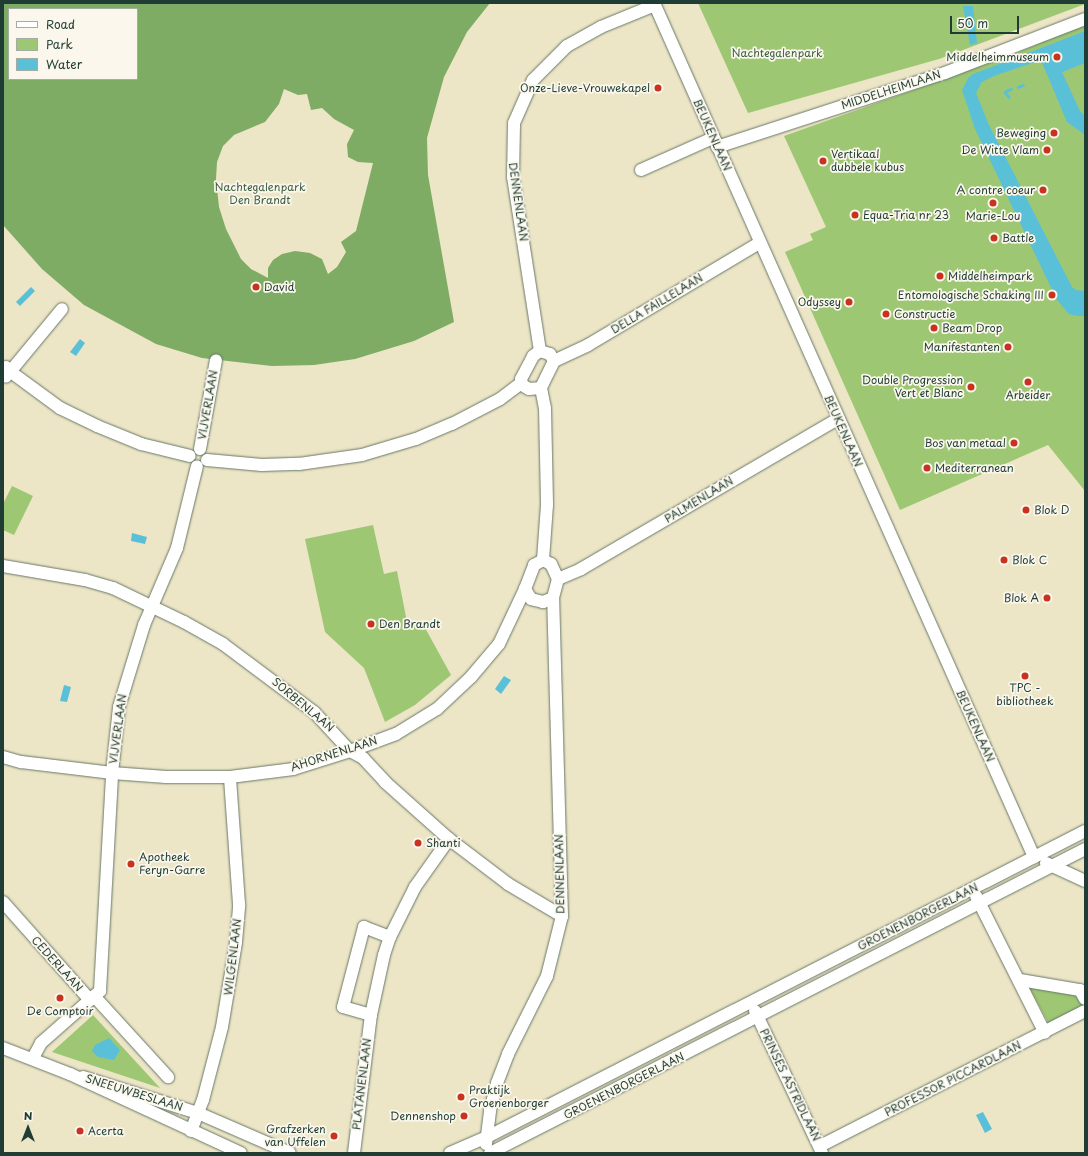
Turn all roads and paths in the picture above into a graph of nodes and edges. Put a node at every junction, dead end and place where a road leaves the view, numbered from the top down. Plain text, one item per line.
1 (654, 4) edge
2 (1085, 19) edge
3 (715, 143) junction
4 (641, 170) dead end
5 (755, 246) junction
6 (62, 309) dead end
7 (540, 351) junction
8 (216, 360) dead end
9 (554, 361) junction
10 (8, 372) edge
11 (521, 383) junction
12 (541, 388) junction
13 (838, 419) junction
14 (198, 458) junction
15 (543, 560) junction
16 (3, 566) edge
17 (558, 579) junction
18 (525, 589) junction
19 (553, 598) junction
20 (153, 606) junction
21 (350, 751) junction
22 (3, 757) edge
23 (112, 773) junction
24 (230, 777) junction
25 (1085, 831) edge
26 (449, 839) junction
27 (1085, 850) edge
28 (1034, 857) junction
29 (1056, 869) junction
30 (1082, 880) edge
31 (973, 890) junction
32 (3, 902) edge
33 (980, 902) junction
34 (562, 916) junction
35 (390, 937) junction
36 (1020, 980) junction
37 (92, 998) junction
38 (1085, 999) edge
39 (750, 1002) junction
40 (1085, 1011) edge
41 (370, 1015) junction
42 (758, 1018) junction
43 (1045, 1033) junction
44 (3, 1048) edge
45 (33, 1058) junction
46 (70, 1074) junction
47 (168, 1077) dead end
48 (198, 1113) junction
49 (191, 1131) junction
50 (487, 1137) junction
51 (821, 1150) edge
52 (241, 1153) edge
53 (290, 1153) edge
54 (354, 1153) edge
55 (450, 1153) edge
56 (486, 1153) edge
57 (490, 1153) edge

1 - 3 street, BEUKENLAAN
1 - 7 street, DENNENLAAN
2 - 3 street, MIDDELHEIMLAAN
3 - 4 street, MIDDELHEIMLAAN
3 - 5 street, BEUKENLAAN
5 - 9 street, DELLA FAILLELAAN
5 - 13 street, BEUKENLAAN
6 - 10 street
7 - 9 street
7 - 11 street
8 - 14 street, VIJVERLAAN
9 - 12 street
10 - 14 street
11 - 12 street
11 - 14 street
12 - 15 street
13 - 17 street, PALMENLAAN
13 - 28 street, BEUKENLAAN
14 - 20 street, VIJVERLAAN
15 - 17 street
15 - 18 street
16 - 20 street, SORBENLAAN
17 - 19 street, DENNENLAAN
18 - 19 street
18 - 21 street, AHORNENLAAN
19 - 34 street, DENNENLAAN
20 - 21 street, SORBENLAAN
20 - 23 street, VIJVERLAAN
21 - 24 street, AHORNENLAAN
21 - 26 street, SORBENLAAN
22 - 23 street, AHORNENLAAN
23 - 24 street, AHORNENLAAN
23 - 37 street, VIJVERLAAN
24 - 48 street, WILGENLAAN
25 - 28 street, GROENENBORGERLAAN
26 - 34 street, SORBENLAAN
26 - 35 street, PLATANENLAAN
27 - 29 street, GROENENBORGERLAAN
28 - 29 street
28 - 31 street, GROENENBORGERLAAN
29 - 30 street
29 - 33 street, GROENENBORGERLAAN
31 - 33 street
31 - 39 street, GROENENBORGERLAAN
32 - 37 street, CEDERLAAN
33 - 36 street
33 - 42 street, GROENENBORGERLAAN
34 - 50 street, DENNENLAAN
35 - 41 street, PLATANENLAAN
35 - 41 street
36 - 38 street
36 - 43 street
37 - 45 street, CEDERLAAN
37 - 47 street
39 - 42 street
39 - 50 street, GROENENBORGERLAAN
40 - 43 street, PROFESSOR PICCARDLAAN
41 - 54 street, PLATANENLAAN
42 - 51 street, PRINSES ASTRIDLAAN
42 - 57 street, GROENENBORGERLAAN
43 - 51 street, PROFESSOR PICCARDLAAN
44 - 45 street, SNEEUWBESLAAN
45 - 46 street, SNEEUWBESLAAN
46 - 48 street, SNEEUWBESLAAN
46 - 49 street, SNEEUWBESLAAN
48 - 49 street, WILGENLAAN
48 - 53 street
49 - 52 street
50 - 55 street, GROENENBORGERLAAN
50 - 56 street

